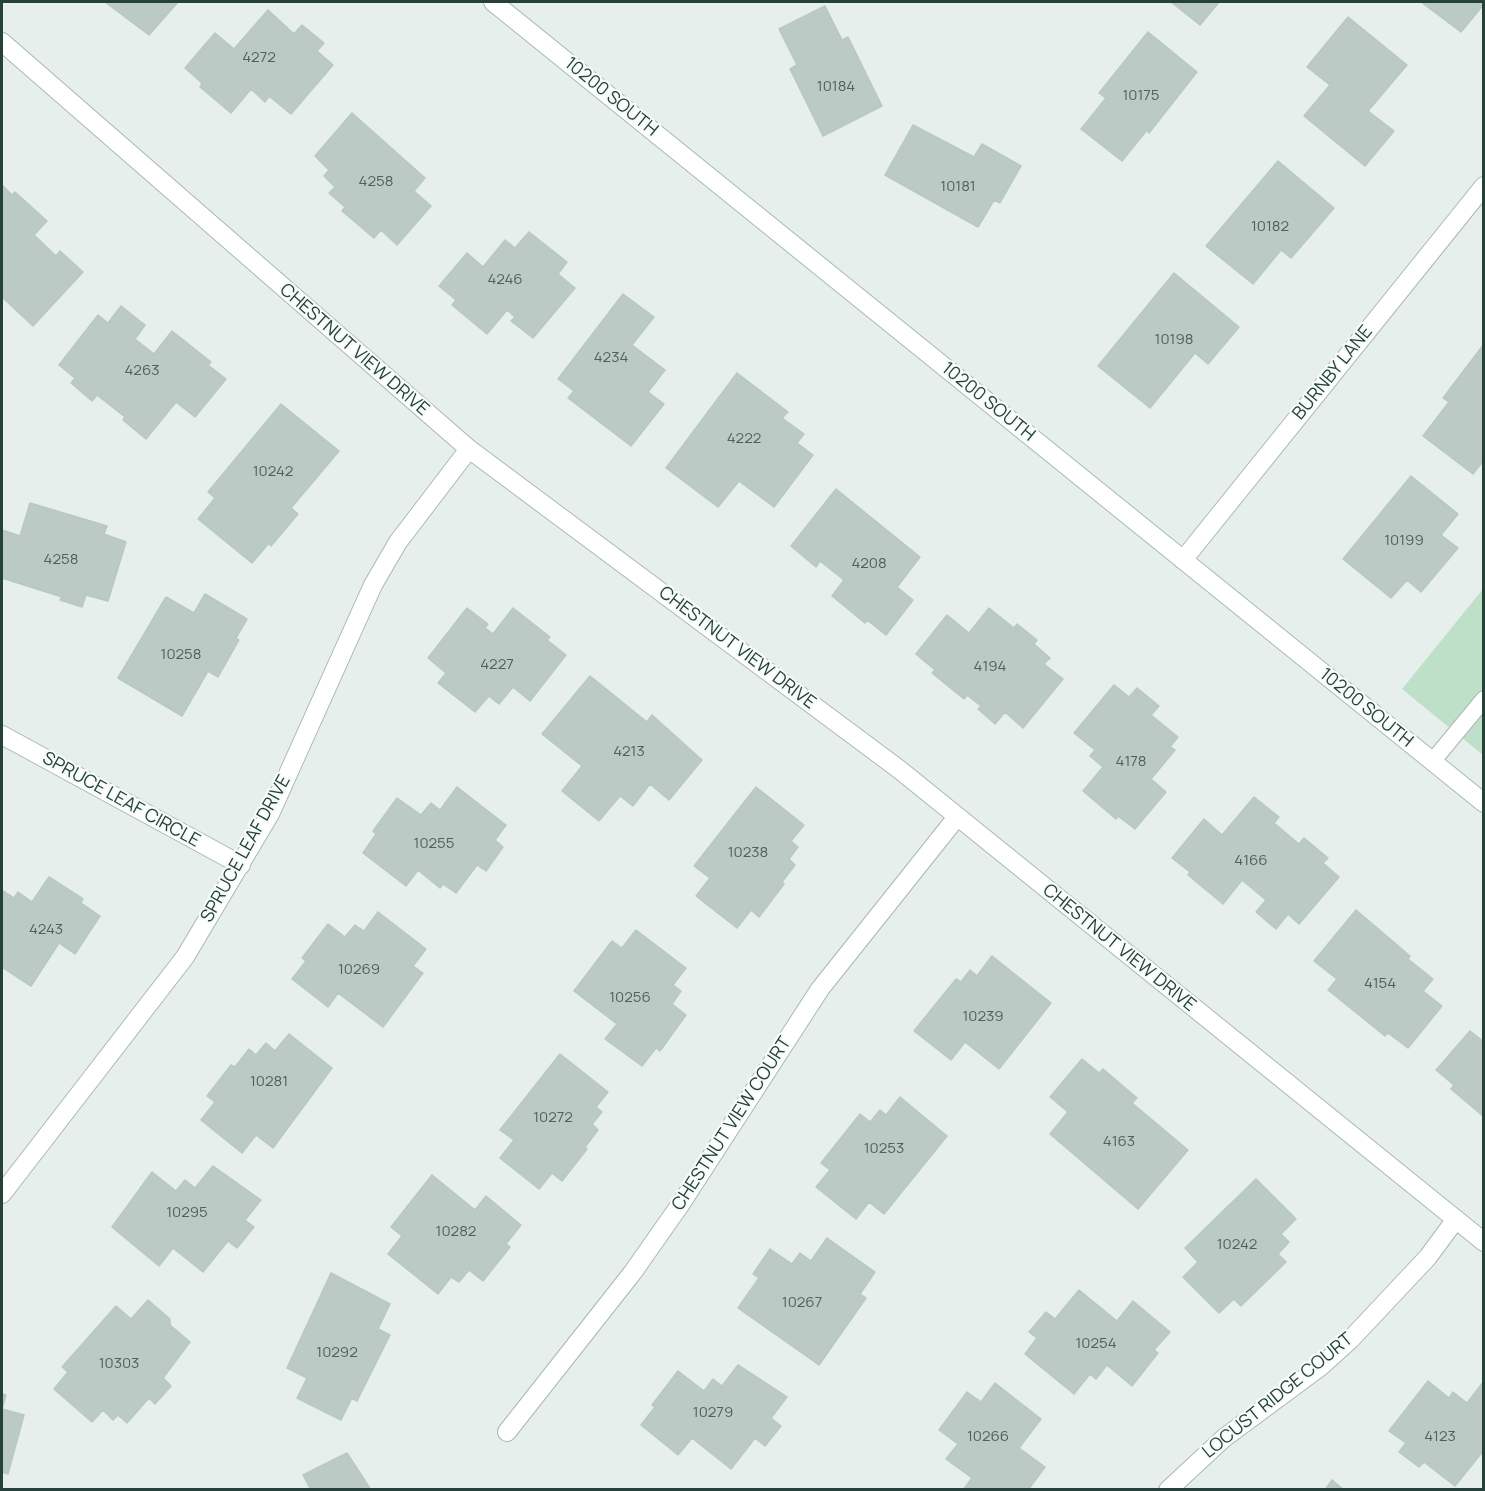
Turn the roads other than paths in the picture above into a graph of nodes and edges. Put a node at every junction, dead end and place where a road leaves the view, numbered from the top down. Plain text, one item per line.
1 (493, 2) edge
2 (2, 42) edge
3 (1484, 186) edge
4 (469, 450) junction
5 (1183, 560) junction
6 (1484, 699) edge
7 (2, 735) edge
8 (1432, 762) junction
9 (1484, 803) edge
10 (957, 817) junction
11 (241, 866) junction
12 (2, 1194) edge
13 (1456, 1219) junction
14 (1484, 1242) edge
15 (507, 1432) dead end
16 (1168, 1490) edge

1 - 5 street, 10200 SOUTH
2 - 4 street, CHESTNUT VIEW DRIVE
3 - 5 street, BURNBY LANE
4 - 10 street, CHESTNUT VIEW DRIVE
4 - 11 street, SPRUCE LEAF DRIVE
5 - 8 street, 10200 SOUTH
6 - 8 lane
7 - 11 street, SPRUCE LEAF CIRCLE
8 - 9 street, 10200 SOUTH
10 - 13 street, CHESTNUT VIEW DRIVE
10 - 15 street, CHESTNUT VIEW COURT
11 - 12 street, SPRUCE LEAF DRIVE
13 - 14 street, CHESTNUT VIEW DRIVE
13 - 16 street, LOCUST RIDGE COURT

